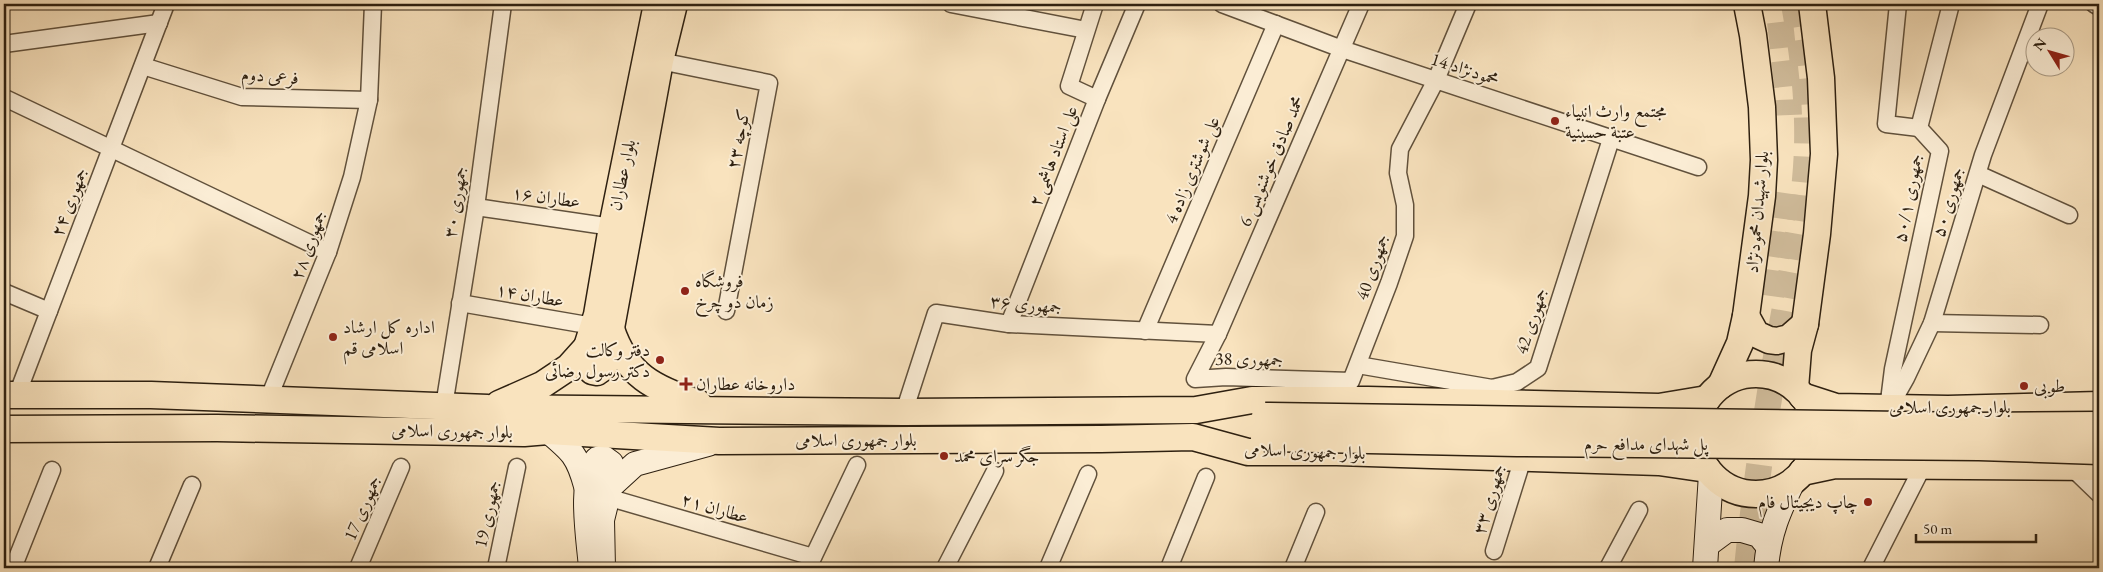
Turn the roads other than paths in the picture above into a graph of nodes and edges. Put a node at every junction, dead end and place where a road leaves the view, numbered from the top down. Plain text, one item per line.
1 (166, 4) edge
2 (373, 4) edge
3 (503, 4) edge
4 (657, 4) edge
5 (674, 4) edge
6 (951, 4) edge
7 (1095, 4) edge
8 (1137, 4) edge
9 (1222, 4) edge
10 (1361, 4) edge
11 (1468, 4) edge
12 (1746, 4) edge
13 (1812, 4) edge
14 (1898, 4) edge
15 (1951, 4) edge
16 (2040, 4) edge
17 (2094, 4) edge
18 (2099, 7) edge
19 (160, 23) junction
20 (1276, 24) junction
21 (1086, 30) junction
22 (4, 44) edge
23 (1342, 49) junction
24 (660, 61) junction
25 (143, 66) junction
26 (1436, 80) junction
27 (7, 99) dead end
28 (1097, 99) junction
29 (369, 100) junction
30 (1919, 128) junction
31 (1612, 139) junction
32 (111, 149) junction
33 (1698, 167) dead end
34 (1978, 174) junction
35 (476, 207) junction
36 (2069, 215) dead end
37 (612, 226) junction
38 (328, 252) junction
39 (4, 292) edge
40 (460, 303) junction
41 (49, 311) junction
42 (726, 311) dead end
43 (1746, 316) junction
44 (1932, 323) junction
45 (1009, 324) junction
46 (1805, 324) junction
47 (2040, 325) dead end
48 (1145, 331) junction
49 (597, 334) junction
50 (1218, 334) junction
51 (1358, 365) junction
52 (1351, 381) joint
53 (1714, 392) junction
54 (1799, 392) junction
55 (10, 395) edge
56 (268, 400) junction
57 (2099, 405) edge
58 (444, 406) junction
59 (1622, 406) junction
60 (1836, 407) junction
61 (488, 408) junction
62 (1889, 408) junction
63 (720, 410) junction
64 (1196, 410) junction
65 (904, 412) junction
66 (559, 424) junction
67 (2099, 425) edge
68 (1265, 427) junction
69 (4, 428) edge
70 (1193, 437) junction
71 (719, 441) junction
72 (2099, 451) edge
73 (1523, 458) junction
74 (1626, 461) junction
75 (857, 465) dead end
76 (1836, 465) junction
77 (1923, 466) junction
78 (401, 467) dead end
79 (517, 467) dead end
80 (2071, 467) junction
81 (2099, 468) edge
82 (52, 470) dead end
83 (995, 471) dead end
84 (1709, 472) junction
85 (1088, 474) dead end
86 (1206, 476) dead end
87 (1798, 476) junction
88 (192, 485) dead end
89 (601, 490) junction
90 (2099, 494) edge
91 (1639, 510) dead end
92 (1316, 512) dead end
93 (1708, 544) junction
94 (1494, 551) dead end
95 (1767, 557) edge
96 (810, 563) edge
97 (359, 566) edge
98 (13, 568) edge
99 (158, 568) edge
100 (496, 568) edge
101 (590, 568) edge
102 (603, 568) edge
103 (945, 568) edge
104 (1048, 568) edge
105 (1169, 568) edge
106 (1293, 568) edge
107 (1608, 568) edge
108 (1705, 568) edge
109 (1871, 568) edge

1 - 19 street, جمهوری ۲۴
2 - 29 street, جمهوری ۲۸
3 - 35 street, جمهوری ۳۰
4 - 37 main road, بلوار عطاران
5 - 24 main road, بلوار عطاران
6 - 21 street
7 - 21 street
8 - 28 street, علی استاد هاشمی ۲
9 - 20 street, محمودنژاد 14
10 - 23 street, محمد صادق خوشنویس 6
11 - 26 street, جمهوری 40
12 - 43 main road, بلوار شهیدان محمودنژاد
13 - 46 main road
14 - 30 street
15 - 30 street
16 - 34 street, جمهوری ۵۰
17 - 18 street
19 - 22 street
19 - 25 street, جمهوری ۲۴
20 - 23 street, محمودنژاد 14
20 - 48 street, علی شوشتری زاده 4
21 - 28 street
23 - 26 street, محمودنژاد 14
23 - 50 street, محمد صادق خوشنویس 6
24 - 42 street, کوچه ۲۳
24 - 49 main road, بلوار عطاران
25 - 29 street, فرعی دوم
25 - 32 street, جمهوری ۲۴
26 - 31 street, محمودنژاد 14
26 - 51 street, جمهوری 40
27 - 32 street
28 - 45 street, علی استاد هاشمی ۲
29 - 38 street, جمهوری ۲۸
30 - 62 street, جمهوری ۵۰/۱
31 - 33 street, محمودنژاد 14
31 - 51 street, جمهوری 42
32 - 38 street
32 - 41 street, جمهوری ۲۴
34 - 36 street
34 - 44 street, جمهوری ۵۰
35 - 37 street, عطاران ۱۶
35 - 40 street, جمهوری ۳۰
37 - 49 main road, بلوار عطاران
38 - 56 street, جمهوری ۲۸
39 - 41 street
40 - 49 street, عطاران ۱۴
40 - 58 street, جمهوری ۳۰
41 - 55 street, جمهوری ۲۴
43 - 46 main road
43 - 53 main road, بلوار شهیدان محمودنژاد
44 - 47 street
44 - 62 street, جمهوری ۵۰
45 - 48 street, جمهوری ۳۶
45 - 65 street, جمهوری ۳۶
46 - 54 main road
48 - 50 street, جمهوری ۳۶
49 - 61 main road
49 - 63 main road
50 - 52 street, جمهوری 38
51 - 52 street, جمهوری 40
53 - 54 main road
53 - 59 main road, بلوار جمهوری اسلامی
53 - 84 main road
54 - 60 main road, بلوار جمهوری اسلامی
54 - 87 main road
55 - 56 main road, بلوار جمهوری اسلامی
56 - 58 main road, بلوار جمهوری اسلامی
57 - 62 main road, بلوار جمهوری اسلامی
58 - 61 main road, بلوار جمهوری اسلامی
59 - 64 main road, بلوار جمهوری اسلامی
59 - 74 main road
60 - 62 main road, بلوار جمهوری اسلامی
60 - 76 main road
61 - 66 main road, بلوار جمهوری اسلامی
63 - 65 main road, بلوار جمهوری اسلامی
63 - 66 main road, بلوار جمهوری اسلامی
64 - 65 main road, بلوار جمهوری اسلامی
64 - 68 main road, پل شهدای مدافع حرم
66 - 69 main road, بلوار جمهوری اسلامی
66 - 71 main road, بلوار جمهوری اسلامی
66 - 89 main road
67 - 68 main road, پل شهدای مدافع حرم, bridge
68 - 70 main road, پل شهدای مدافع حرم
68 - 72 main road, پل شهدای مدافع حرم, bridge
70 - 71 main road, بلوار جمهوری اسلامی
70 - 73 main road, بلوار جمهوری اسلامی
71 - 89 main road
73 - 74 main road, بلوار جمهوری اسلامی
73 - 94 street, جمهوری ۳۳
74 - 84 main road, بلوار جمهوری اسلامی
75 - 96 street
76 - 77 main road
76 - 87 main road
77 - 80 main road
77 - 109 street
78 - 97 street, جمهوری 17
79 - 100 street, جمهوری 19
80 - 81 main road
80 - 90 street
82 - 98 street
83 - 103 street
84 - 87 main road
84 - 93 main road
85 - 104 street
86 - 105 street
87 - 95 main road
88 - 99 street
89 - 96 street, عطاران ۲۱
89 - 101 main road
89 - 102 main road
91 - 107 street
92 - 106 street
93 - 95 main road
93 - 108 main road

